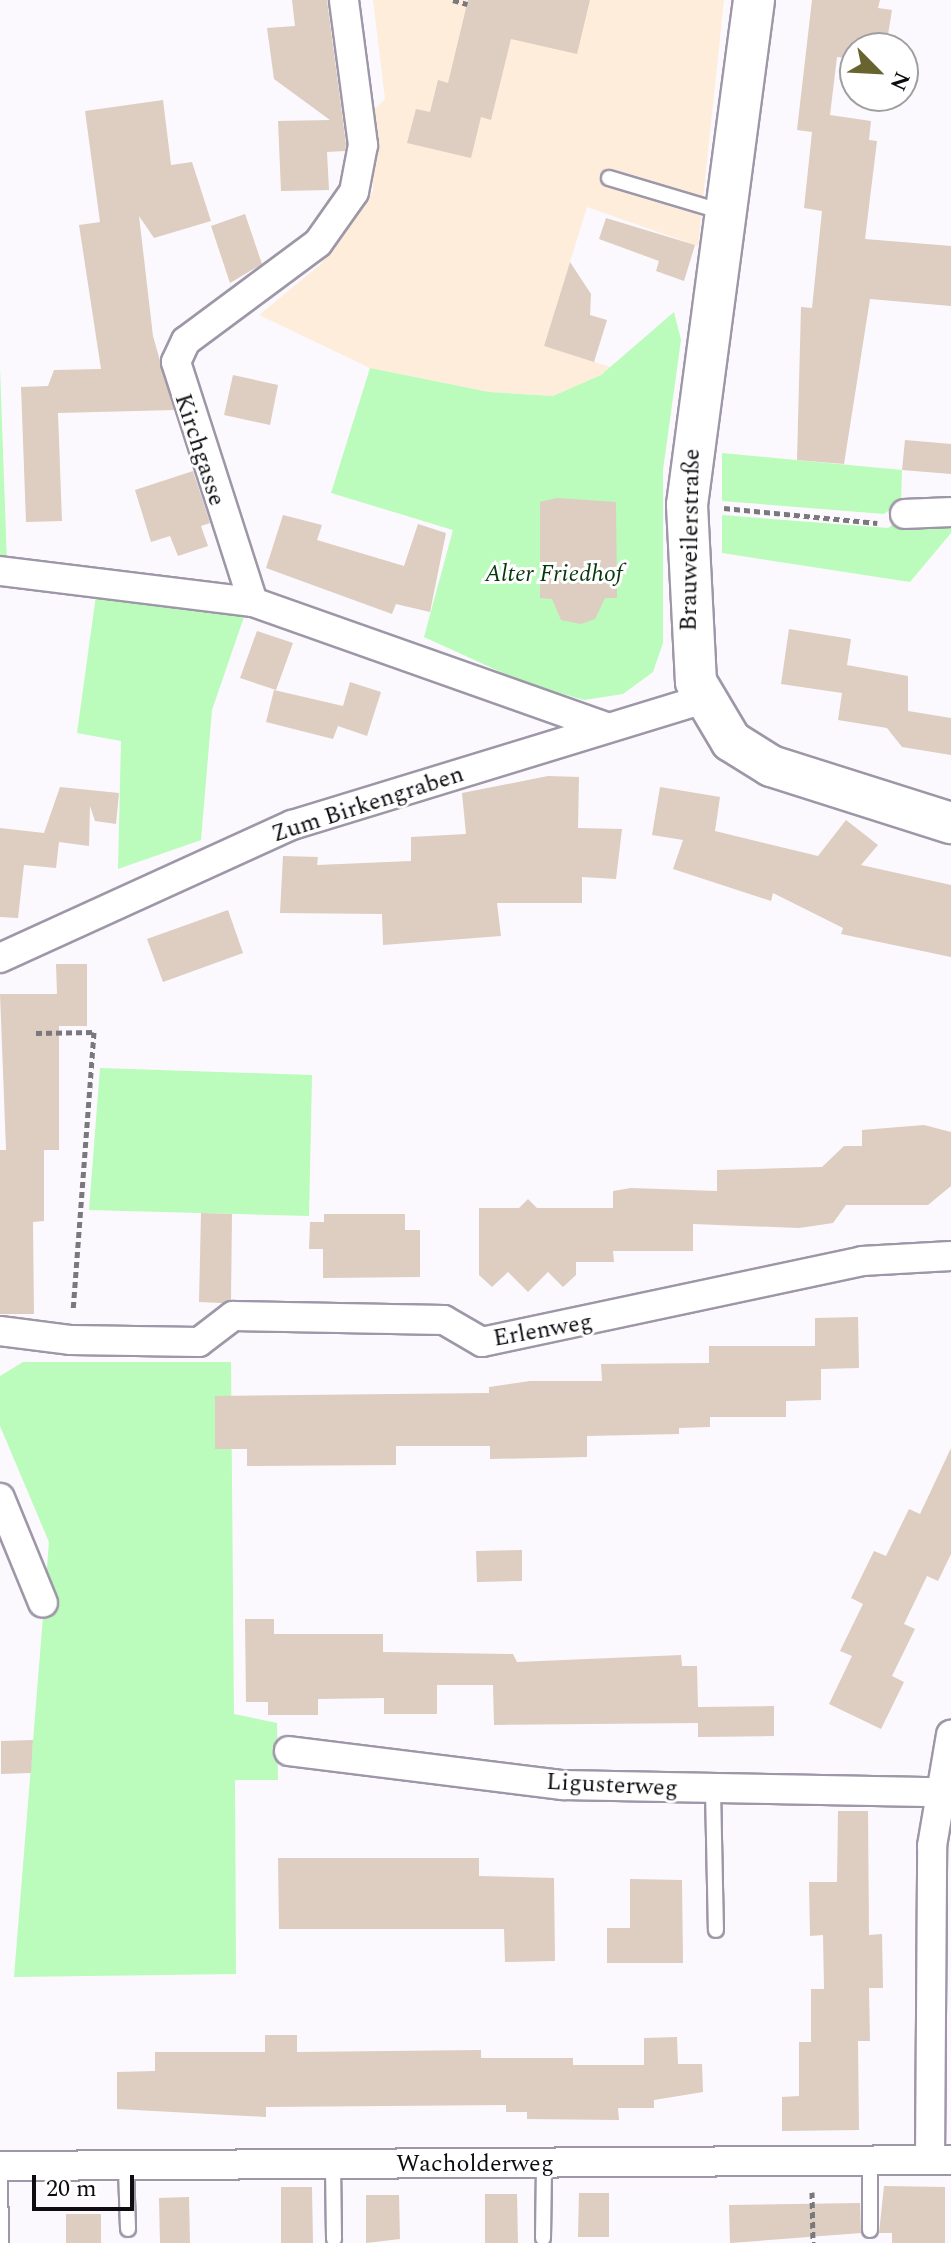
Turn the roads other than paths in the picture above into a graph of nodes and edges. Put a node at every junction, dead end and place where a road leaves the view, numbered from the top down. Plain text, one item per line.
1 (344, 0) edge
2 (754, 0) edge
3 (609, 178) dead end
4 (726, 213) junction
5 (951, 512) edge
6 (905, 514) road end
7 (0, 571) edge
8 (253, 602) junction
9 (702, 700) junction
10 (606, 727) junction
11 (951, 823) edge
12 (0, 958) edge
13 (951, 1256) edge
14 (0, 1331) edge
15 (0, 1498) edge
16 (43, 1603) dead end
17 (951, 1735) edge
18 (289, 1751) dead end
19 (713, 1790) junction
20 (937, 1792) junction
21 (716, 1930) dead end
22 (941, 2160) edge
23 (870, 2162) junction
24 (544, 2164) junction
25 (333, 2165) junction
26 (0, 2166) edge
27 (126, 2168) junction
28 (128, 2229) dead end
29 (870, 2230) dead end
30 (543, 2238) dead end
31 (334, 2239) dead end
32 (1, 2243) edge

1 - 8 street, Kirchgasse
2 - 4 street, Brauweilerstraße
3 - 4 lane
4 - 9 street, Brauweilerstraße
5 - 6 street
7 - 8 street
8 - 10 street
9 - 10 street, Zum Birkengraben
9 - 11 street, Brauweilerstraße
10 - 12 street, Zum Birkengraben
13 - 14 street, Erlenweg
15 - 16 street
17 - 20 street
18 - 19 street, Ligusterweg
19 - 20 street, Ligusterweg
19 - 21 lane
20 - 22 street
22 - 23 street, Wacholderweg
23 - 24 street, Wacholderweg
23 - 29 lane
24 - 25 street, Wacholderweg
24 - 30 lane
25 - 27 street, Wacholderweg
25 - 31 lane
26 - 27 street, Wacholderweg
26 - 32 lane
27 - 28 lane

